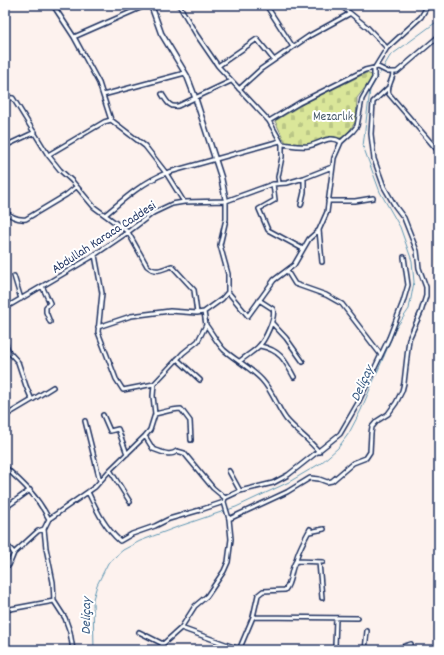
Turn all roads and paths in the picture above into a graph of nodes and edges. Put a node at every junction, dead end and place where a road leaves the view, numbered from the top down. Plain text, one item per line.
1 (53, 5) edge
2 (147, 5) edge
3 (151, 5) edge
4 (179, 5) edge
5 (266, 5) edge
6 (340, 5) edge
7 (428, 5) edge
8 (349, 14) junction
9 (439, 36) edge
10 (74, 37) junction
11 (293, 47) junction
12 (387, 48) junction
13 (274, 60) junction
14 (218, 66) junction
15 (374, 69) junction
16 (185, 73) junction
17 (393, 73) junction
18 (231, 81) junction
19 (388, 88) junction
20 (239, 89) junction
21 (162, 94) dead end
22 (103, 95) junction
23 (5, 97) edge
24 (195, 97) junction
25 (111, 120) junction
26 (269, 121) junction
27 (35, 132) junction
28 (281, 142) junction
29 (342, 142) junction
30 (5, 146) edge
31 (439, 152) edge
32 (48, 155) junction
33 (215, 159) junction
34 (332, 167) junction
35 (166, 173) junction
36 (304, 178) junction
37 (279, 183) junction
38 (273, 184) junction
39 (76, 187) junction
40 (373, 198) dead end
41 (226, 200) junction
42 (328, 201) junction
43 (184, 202) junction
44 (302, 205) dead end
45 (5, 211) edge
46 (105, 215) junction
47 (319, 230) junction
48 (128, 232) junction
49 (303, 249) junction
50 (96, 255) junction
51 (404, 257) dead end
52 (322, 262) dead end
53 (287, 271) junction
54 (14, 276) dead end
55 (42, 286) junction
56 (228, 292) junction
57 (21, 299) junction
58 (259, 300) junction
59 (5, 308) edge
60 (204, 312) junction
61 (197, 313) junction
62 (50, 322) dead end
63 (272, 323) junction
64 (206, 325) junction
65 (98, 327) junction
66 (5, 342) edge
67 (260, 346) junction
68 (381, 355) junction
69 (177, 359) junction
70 (240, 361) junction
71 (303, 362) dead end
72 (294, 377) dead end
73 (200, 380) dead end
74 (154, 384) junction
75 (53, 387) dead end
76 (32, 400) junction
77 (103, 414) dead end
78 (155, 414) junction
79 (5, 416) edge
80 (84, 421) dead end
81 (145, 436) junction
82 (191, 440) dead end
83 (319, 452) junction
84 (127, 454) junction
85 (5, 467) edge
86 (110, 470) junction
87 (229, 471) dead end
88 (100, 481) junction
89 (30, 490) junction
90 (240, 491) junction
91 (88, 492) junction
92 (225, 501) junction
93 (130, 502) dead end
94 (5, 508) edge
95 (229, 517) junction
96 (50, 519) junction
97 (44, 529) junction
98 (324, 529) dead end
99 (5, 544) edge
100 (14, 553) junction
101 (296, 561) junction
102 (9, 565) dead end
103 (322, 598) dead end
104 (54, 601) junction
105 (5, 610) edge
106 (253, 617) junction
107 (336, 618) junction
108 (358, 618) dead end
109 (181, 628) junction
110 (367, 630) dead end
111 (139, 632) dead end
112 (163, 644) junction
113 (411, 644) dead end
114 (335, 646) dead end
115 (73, 650) edge
116 (159, 650) edge
117 (239, 650) edge
118 (365, 650) edge
119 (392, 650) edge

1 - 10 street
2 - 10 street
3 - 16 street
4 - 14 street
5 - 11 street
6 - 8 street
7 - 12 street
8 - 11 street
8 - 12 street
9 - 17 street
10 - 22 street
11 - 13 street
12 - 15 street
13 - 14 street
13 - 20 street
14 - 18 street
15 - 17 street
15 - 26 street
15 - 29 street
16 - 22 street
16 - 24 street
17 - 19 street
18 - 20 street
18 - 24 street
19 - 31 street
19 - 95 street
20 - 26 street
21 - 24 street
22 - 25 street
23 - 27 street
24 - 33 street
25 - 32 street
25 - 35 street
26 - 28 street
27 - 30 street
27 - 32 street
28 - 29 street
28 - 33 street
28 - 37 street
29 - 34 street
32 - 39 street
33 - 35 street
33 - 41 street
34 - 36 street, Abdullah Karaca Caddesi
34 - 42 street
35 - 43 street
35 - 46 street
36 - 37 street, Abdullah Karaca Caddesi
36 - 44 street
37 - 38 street, Abdullah Karaca Caddesi
38 - 41 street, Abdullah Karaca Caddesi
38 - 49 street
39 - 45 street
39 - 46 street
40 - 42 street
41 - 43 street, Abdullah Karaca Caddesi
41 - 56 street
42 - 47 street
43 - 48 street, Abdullah Karaca Caddesi
46 - 48 street
47 - 49 street
47 - 52 street
48 - 50 street, Abdullah Karaca Caddesi
48 - 61 street
49 - 53 street
50 - 55 street, Abdullah Karaca Caddesi
50 - 65 street
51 - 68 street
53 - 58 street
53 - 68 street
54 - 57 street
55 - 57 street, Abdullah Karaca Caddesi
55 - 62 street
56 - 58 street
56 - 60 street
57 - 59 street, Abdullah Karaca Caddesi
58 - 63 street
60 - 61 street
60 - 64 street
61 - 65 street
63 - 67 street
63 - 71 street
64 - 69 street
64 - 70 street
65 - 74 street
66 - 76 street
67 - 70 street
67 - 72 street
68 - 83 street
69 - 73 street
69 - 74 street
70 - 83 street
74 - 78 street
75 - 76 street
76 - 79 street
77 - 84 street
78 - 81 street
78 - 82 street
80 - 88 street
81 - 84 street
81 - 92 street
83 - 90 street
84 - 86 street
85 - 89 street
86 - 88 street
86 - 93 street
87 - 90 street
88 - 91 street
89 - 94 street
89 - 96 street
90 - 92 street
91 - 92 street
91 - 96 street
92 - 95 street
95 - 109 street
96 - 97 street
97 - 100 street
97 - 104 street
98 - 101 street
99 - 100 street
100 - 102 street
101 - 103 street
101 - 106 street
104 - 105 street
104 - 115 street
106 - 107 street
106 - 117 street
107 - 108 street
107 - 114 street
109 - 112 street
109 - 117 street
110 - 118 street
111 - 112 street
112 - 116 street
113 - 119 street

